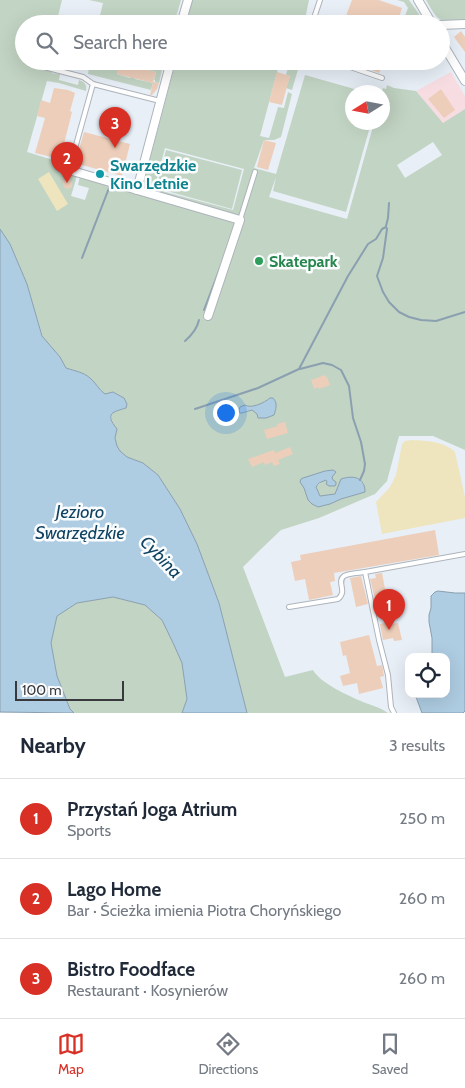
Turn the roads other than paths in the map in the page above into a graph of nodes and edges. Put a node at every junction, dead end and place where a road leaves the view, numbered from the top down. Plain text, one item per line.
1 (188, 0) edge
2 (320, 0) edge
3 (418, 0) edge
4 (184, 15) edge
5 (315, 15) edge
6 (428, 15) edge
7 (465, 24) edge
8 (450, 25) edge
9 (450, 54) edge
10 (56, 70) edge
11 (170, 70) edge
12 (359, 70) edge
13 (462, 72) edge
14 (382, 78) dead end
15 (465, 82) edge
16 (93, 84) junction
17 (161, 101) junction
18 (69, 170) joint
19 (255, 172) dead end
20 (137, 190) junction
21 (240, 220) junction
22 (208, 316) dead end
23 (465, 554) edge
24 (365, 572) junction
25 (290, 607) dead end
26 (394, 713) edge

1 - 4 street
2 - 5 lane
3 - 6 street
7 - 8 street
9 - 13 street
10 - 16 lane
11 - 17 street
12 - 14 lane
13 - 15 street
16 - 17 lane
16 - 18 lane
17 - 20 street
18 - 20 street
19 - 21 lane
20 - 21 street
21 - 22 street
23 - 24 lane
24 - 25 lane
24 - 26 lane

